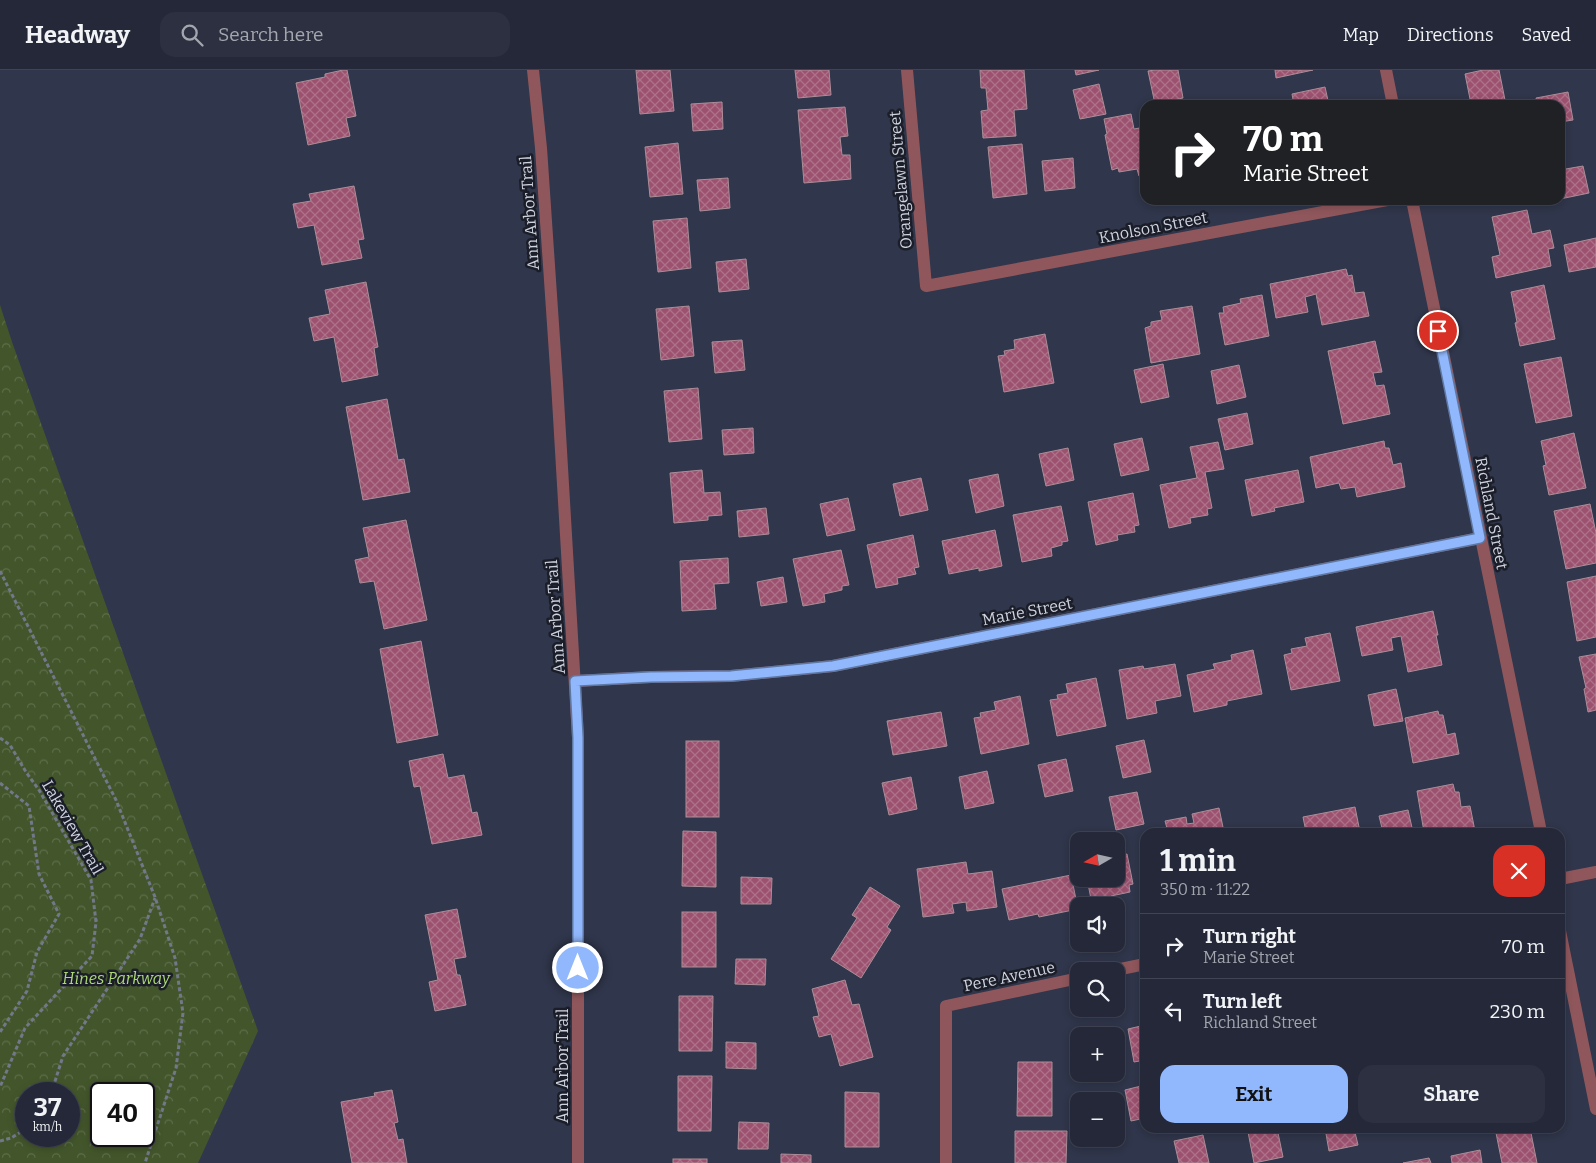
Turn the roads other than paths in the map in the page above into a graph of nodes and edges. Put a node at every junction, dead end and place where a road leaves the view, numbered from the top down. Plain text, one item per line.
1 (533, 70) edge
2 (907, 70) edge
3 (1386, 70) edge
4 (1392, 100) edge
5 (1360, 205) edge
6 (1413, 205) edge
7 (926, 286) joint
8 (1480, 538) junction
9 (575, 681) junction
10 (1540, 828) edge
11 (1596, 872) edge
12 (1565, 878) edge
13 (1565, 956) edge
14 (1140, 965) edge
15 (1125, 968) edge
16 (1070, 980) edge
17 (1596, 1109) edge
18 (578, 1163) edge
19 (946, 1163) edge

1 - 9 street, Ann Arbor Trail
2 - 7 street, Orangelawn Street
3 - 4 street
5 - 7 street, Knolson Street
6 - 8 street, Richland Street
8 - 9 street, Marie Street
8 - 10 street, Richland Street
9 - 18 street, Ann Arbor Trail
11 - 12 street
13 - 17 street
14 - 15 street
16 - 19 street, Pere Avenue

